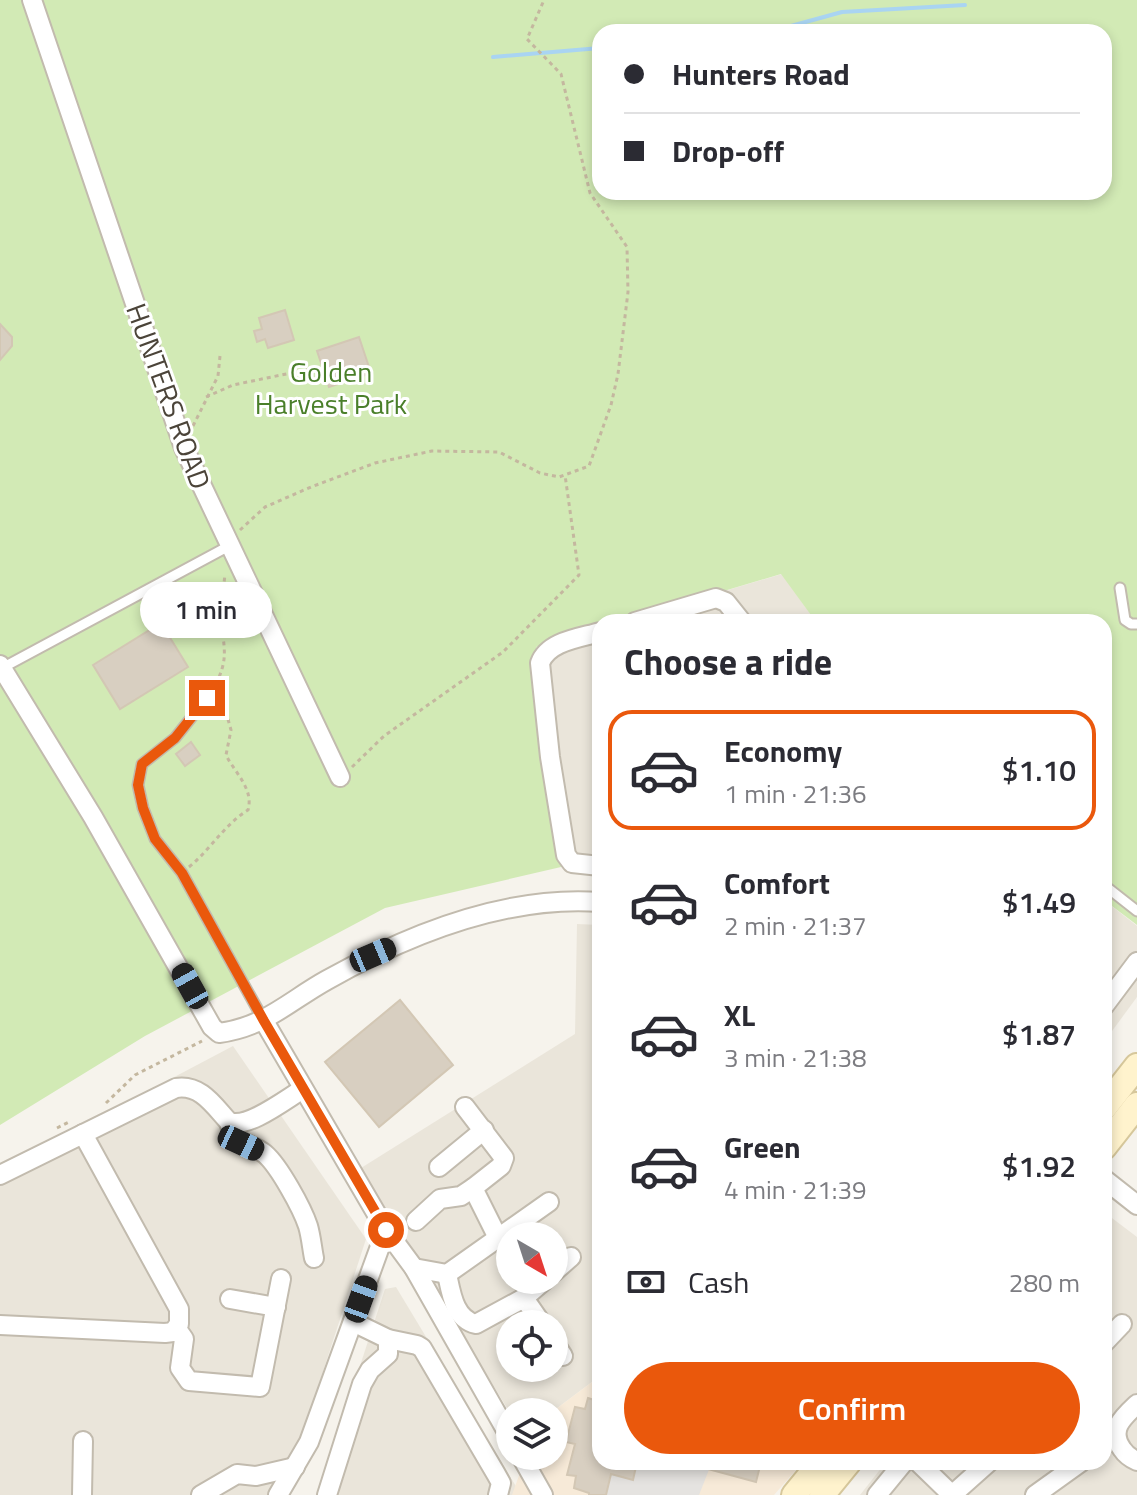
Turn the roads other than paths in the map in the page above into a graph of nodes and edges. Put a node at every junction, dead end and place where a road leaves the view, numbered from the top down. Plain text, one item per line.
1 (32, 0) edge
2 (229, 546) junction
3 (1120, 588) dead end
4 (662, 614) edge
5 (735, 614) edge
6 (1137, 624) edge
7 (592, 634) edge
8 (1, 667) edge
9 (207, 698) road end
10 (340, 777) road end
11 (592, 865) edge
12 (1112, 891) edge
13 (592, 902) edge
14 (1137, 911) edge
15 (1137, 962) edge
16 (1112, 995) edge
17 (264, 1021) junction
18 (1137, 1066) edge
19 (303, 1089) junction
20 (1112, 1098) edge
21 (1137, 1105) edge
22 (465, 1107) dead end
23 (229, 1122) junction
24 (78, 1127) junction
25 (484, 1130) junction
26 (1112, 1137) edge
27 (439, 1167) dead end
28 (0, 1175) edge
29 (1112, 1185) edge
30 (473, 1188) junction
31 (549, 1202) dead end
32 (1137, 1205) edge
33 (416, 1221) dead end
34 (521, 1222) edge
35 (386, 1230) junction
36 (496, 1234) edge
37 (496, 1239) edge
38 (571, 1257) dead end
39 (314, 1258) dead end
40 (568, 1260) edge
41 (414, 1268) junction
42 (447, 1274) junction
43 (281, 1279) dead end
44 (529, 1294) edge
45 (524, 1298) junction
46 (230, 1299) dead end
47 (276, 1307) junction
48 (532, 1310) edge
49 (353, 1322) junction
50 (1122, 1324) dead end
51 (0, 1325) edge
52 (177, 1329) junction
53 (1112, 1335) edge
54 (388, 1339) junction
55 (1137, 1404) edge
56 (496, 1412) edge
57 (1112, 1430) edge
58 (1112, 1435) edge
59 (83, 1441) dead end
60 (1137, 1461) edge
61 (295, 1467) junction
62 (529, 1470) edge
63 (814, 1470) edge
64 (842, 1470) edge
65 (897, 1470) edge
66 (926, 1470) edge
67 (980, 1470) edge
68 (1070, 1470) edge
69 (82, 1495) edge
70 (201, 1495) edge
71 (278, 1495) edge
72 (327, 1495) edge
73 (498, 1495) edge
74 (543, 1495) edge
75 (794, 1495) edge
76 (822, 1495) edge
77 (877, 1495) edge
78 (952, 1495) edge
79 (1035, 1495) edge

1 - 2 street, HUNTERS ROAD
2 - 8 lane
2 - 10 street, HUNTERS ROAD
3 - 6 lane
4 - 5 street
7 - 11 street
8 - 17 street
9 - 17 lane
12 - 14 lane
13 - 17 street
15 - 16 street
17 - 19 street
18 - 20 street
19 - 23 street
19 - 35 street
21 - 26 street
22 - 25 street
23 - 24 street
23 - 39 street
24 - 28 street
24 - 52 street
25 - 27 street
25 - 30 street
29 - 32 street
30 - 33 street
30 - 36 street
31 - 34 street
35 - 41 street
35 - 49 street
37 - 42 street
38 - 40 street
41 - 42 street
41 - 56 street
42 - 45 street
43 - 47 street
44 - 45 street
45 - 48 street
46 - 47 street
47 - 52 street
49 - 54 street
49 - 61 street
50 - 53 street
51 - 52 street
54 - 72 street
54 - 73 street
55 - 57 street
58 - 60 street
59 - 69 street
61 - 70 street
61 - 71 street
62 - 74 street
63 - 75 street
64 - 76 street
65 - 77 street
66 - 78 street
67 - 78 street
68 - 79 street

